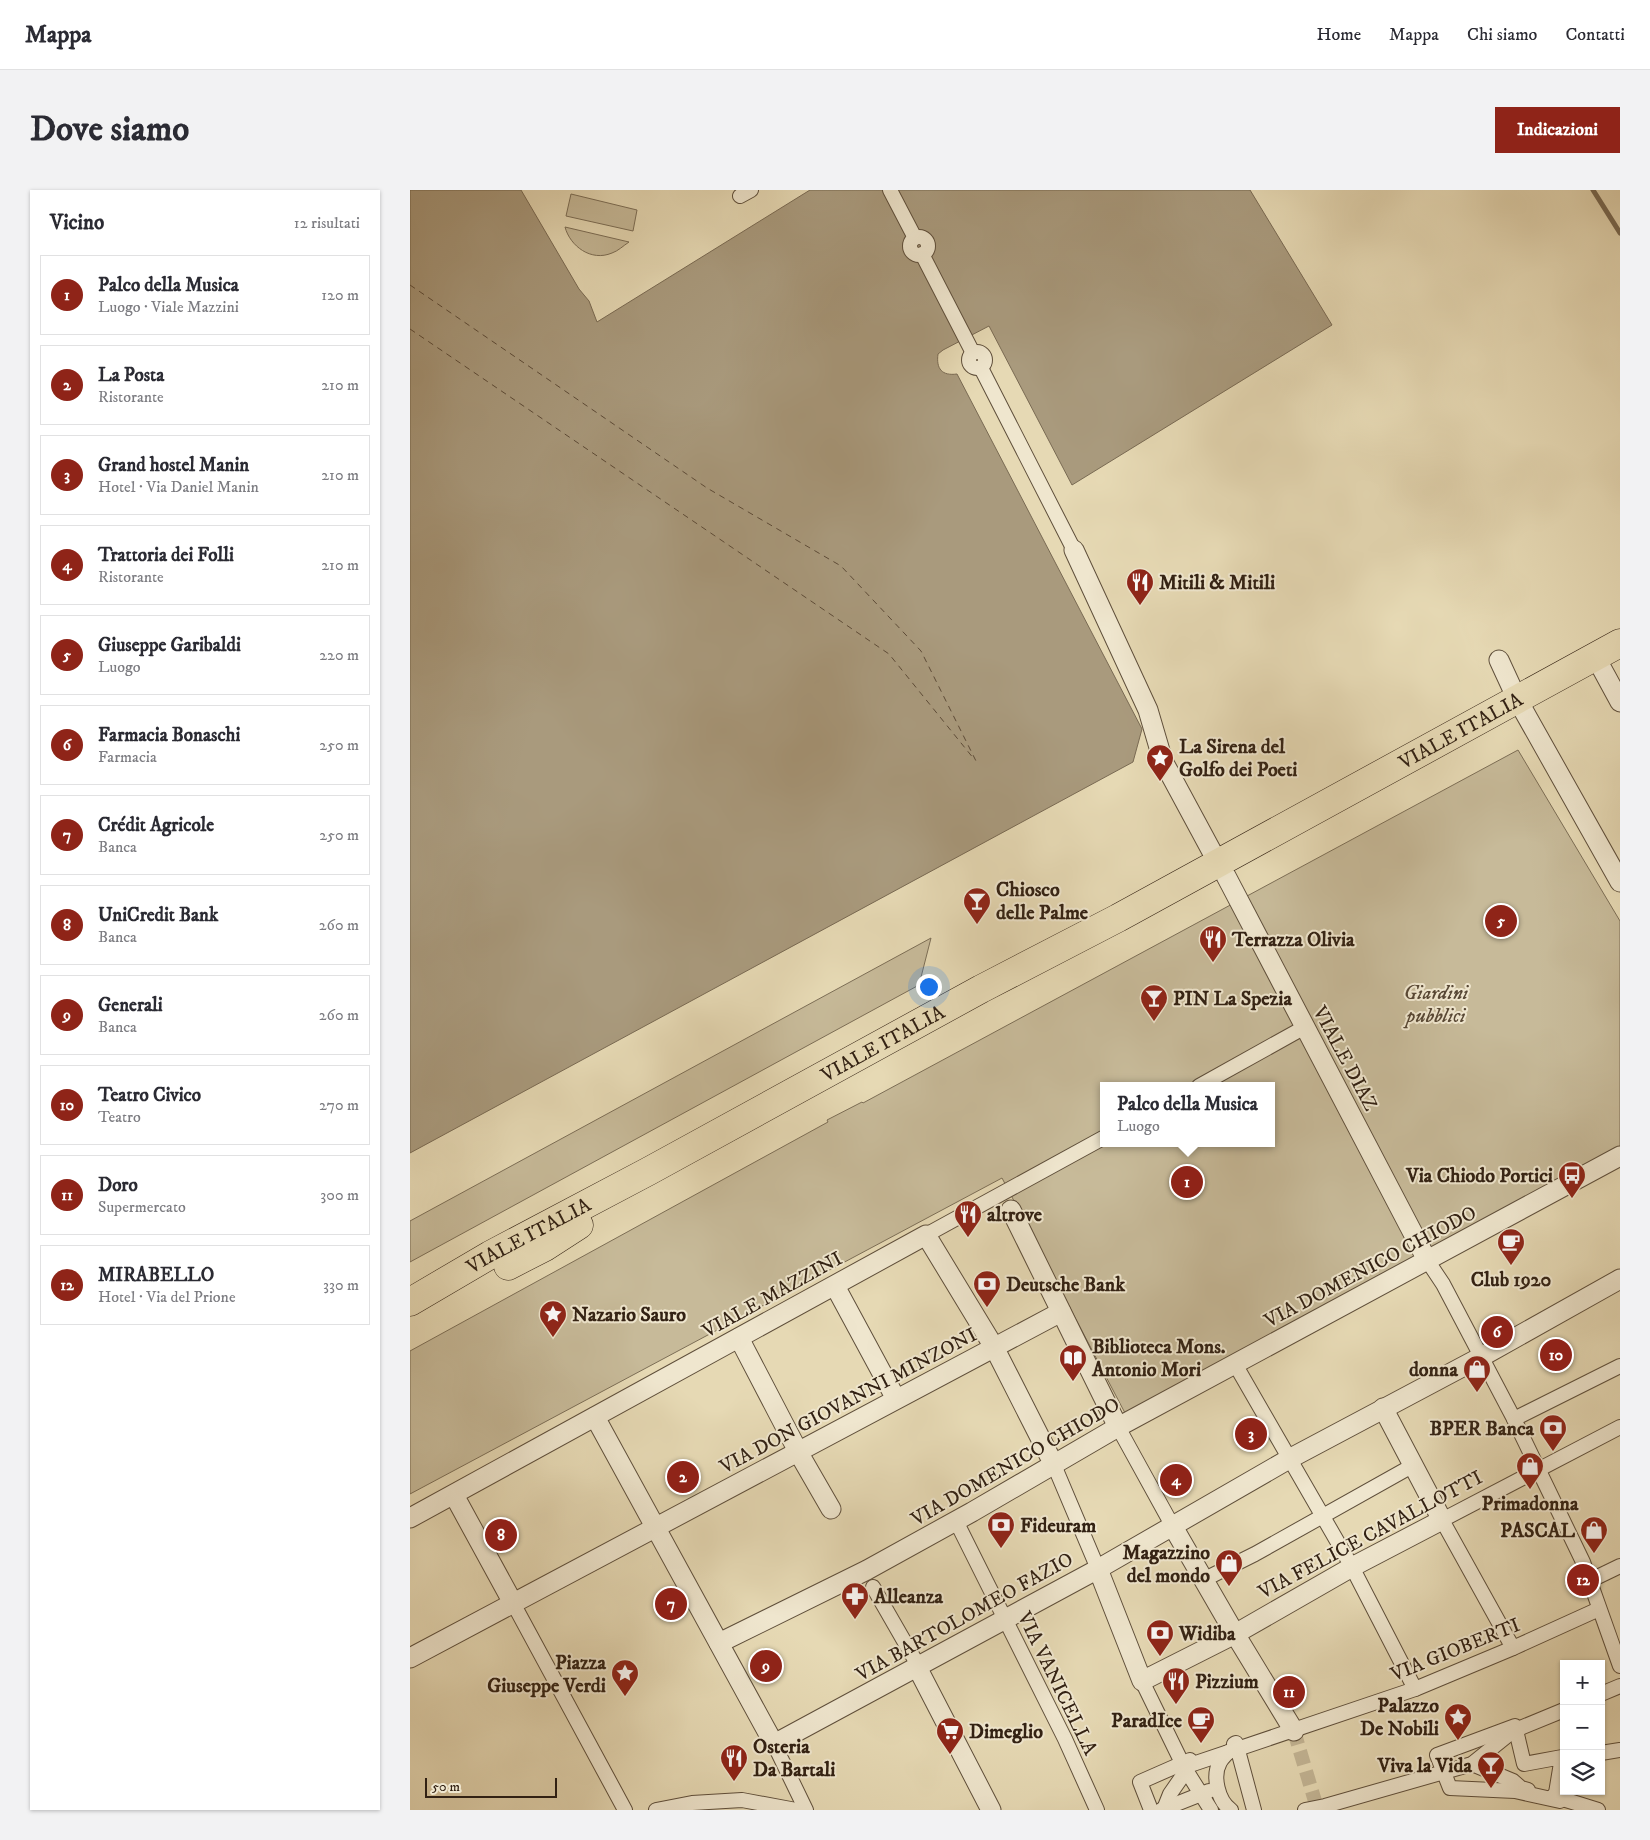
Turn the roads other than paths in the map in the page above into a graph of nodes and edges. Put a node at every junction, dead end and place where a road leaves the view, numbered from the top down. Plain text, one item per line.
1 (890, 190) edge
2 (1074, 550) joint
3 (1620, 642) edge
4 (1595, 656) junction
5 (1500, 660) dead end
6 (1517, 699) junction
7 (1620, 702) edge
8 (1222, 869) junction
9 (1617, 872) edge
10 (1305, 1027) junction
11 (1206, 1082) edge
12 (1100, 1140) edge
13 (1620, 1156) edge
14 (1007, 1202) junction
15 (926, 1236) junction
16 (1427, 1260) junction
17 (1620, 1279) edge
18 (835, 1286) junction
19 (410, 1302) edge
20 (1061, 1312) junction
21 (739, 1338) junction
22 (994, 1347) junction
23 (1481, 1356) junction
24 (1235, 1364) junction
25 (1620, 1366) edge
26 (896, 1400) junction
27 (1383, 1408) junction
28 (595, 1417) junction
29 (1514, 1419) junction
30 (1118, 1427) junction
31 (1620, 1427) edge
32 (798, 1452) junction
33 (1288, 1459) junction
34 (1054, 1465) junction
35 (1412, 1466) junction
36 (1538, 1469) junction
37 (454, 1495) junction
38 (831, 1509) dead end
39 (1322, 1515) junction
40 (410, 1518) edge
41 (1442, 1520) junction
42 (956, 1521) junction
43 (1172, 1525) junction
44 (656, 1527) junction
45 (1620, 1566) edge
46 (1352, 1567) junction
47 (1098, 1569) junction
48 (1205, 1579) junction
49 (1589, 1581) junction
50 (873, 1587) dead end
51 (513, 1603) junction
52 (1599, 1609) junction
53 (1004, 1619) junction
54 (1235, 1634) junction
55 (719, 1643) junction
56 (1513, 1648) junction
57 (1617, 1649) edge
58 (410, 1658) edge
59 (916, 1664) junction
60 (1620, 1666) edge
61 (1142, 1681) junction
62 (1620, 1686) edge
63 (1415, 1688) junction
64 (1605, 1692) edge
65 (1560, 1712) edge
66 (1516, 1730) junction
67 (1294, 1731) junction
68 (774, 1744) junction
69 (1620, 1750) edge
70 (1233, 1751) junction
71 (1605, 1752) edge
72 (1560, 1757) edge
73 (1560, 1759) edge
74 (1472, 1764) junction
75 (1184, 1767) junction
76 (1444, 1772) junction
77 (1560, 1774) edge
78 (1513, 1781) junction
79 (1218, 1788) junction
80 (1200, 1794) junction
81 (1560, 1794) edge
82 (1561, 1797) junction
83 (625, 1810) edge
84 (656, 1810) edge
85 (796, 1810) edge
86 (806, 1810) edge
87 (991, 1810) edge
88 (1097, 1810) edge
89 (1161, 1810) edge
90 (1211, 1810) edge
91 (1231, 1810) edge
92 (1254, 1810) edge
93 (1305, 1810) edge
94 (1598, 1810) edge

1 - 2 street
2 - 8 street, VIALE DIAZ
3 - 4 main road, VIALE ITALIA
4 - 6 main road, VIALE ITALIA
4 - 7 street
5 - 6 street
6 - 8 main road, VIALE ITALIA
6 - 9 street
8 - 10 street, VIALE DIAZ
8 - 19 main road, VIALE ITALIA
10 - 11 street
10 - 16 street, VIALE DIAZ
12 - 14 street, VIALE MAZZINI
13 - 16 street, VIA DOMENICO CHIODO
14 - 15 street, VIALE MAZZINI
14 - 20 street
15 - 18 street, VIALE MAZZINI
15 - 22 street
16 - 23 street
16 - 24 street, VIA DOMENICO CHIODO
17 - 23 street, VIA BARTOLOMEO FAZIO
18 - 21 street, VIALE MAZZINI
18 - 26 street
20 - 22 street, VIA DON GIOVANNI MINZONI
20 - 30 street
21 - 28 street, VIALE MAZZINI
21 - 32 street
22 - 26 street, VIA DON GIOVANNI MINZONI
22 - 34 street
23 - 27 street, VIA BARTOLOMEO FAZIO
23 - 29 street
24 - 30 street, VIA DOMENICO CHIODO
24 - 33 street
25 - 29 street
26 - 32 street, VIA DON GIOVANNI MINZONI
27 - 33 street, VIA BARTOLOMEO FAZIO
27 - 35 street
28 - 37 street, VIALE MAZZINI
28 - 44 street
29 - 36 street
30 - 34 street, VIA DOMENICO CHIODO
30 - 43 street
31 - 36 street, VIA FELICE CAVALLOTTI
32 - 38 street
32 - 44 street, VIA DON GIOVANNI MINZONI
33 - 39 street
33 - 43 street, VIA BARTOLOMEO FAZIO
34 - 42 street, VIA DOMENICO CHIODO
34 - 47 street
35 - 39 street
35 - 41 street
36 - 41 street, VIA FELICE CAVALLOTTI
36 - 49 street
37 - 40 street, VIALE MAZZINI
37 - 51 street
39 - 46 street
39 - 48 street
41 - 46 street, VIA FELICE CAVALLOTTI
41 - 56 street
42 - 53 street, VIA VANICELLA
42 - 55 street, VIA DOMENICO CHIODO
43 - 47 street, VIA BARTOLOMEO FAZIO
43 - 48 street
44 - 51 street, VIA DON GIOVANNI MINZONI
44 - 55 street
45 - 49 street
46 - 54 street, VIA FELICE CAVALLOTTI
46 - 63 street
47 - 53 street, VIA BARTOLOMEO FAZIO
47 - 61 street
48 - 54 street
49 - 52 street
50 - 59 street
51 - 58 street, VIA DON GIOVANNI MINZONI
51 - 83 street
52 - 56 street, VIA GIOBERTI
52 - 57 street
53 - 59 street, VIA BARTOLOMEO FAZIO
53 - 88 street, VIA VANICELLA
54 - 61 street, VIA FELICE CAVALLOTTI
54 - 67 street
55 - 68 street
56 - 63 street, VIA GIOBERTI
57 - 60 street
59 - 68 street, VIA BARTOLOMEO FAZIO
59 - 87 street
61 - 75 street
62 - 64 street
63 - 67 street, VIA GIOBERTI
65 - 66 street
66 - 72 street
66 - 74 street
66 - 76 street
67 - 70 street, VIA GIOBERTI
68 - 86 street
69 - 71 street
70 - 75 street, VIA GIOBERTI
70 - 79 street
70 - 92 street
73 - 78 street
74 - 76 street
74 - 78 street
75 - 80 street
75 - 89 street
75 - 89 street
76 - 82 street
76 - 93 street
77 - 81 street
78 - 82 street
79 - 80 street
79 - 91 street
80 - 89 street
80 - 90 street
82 - 94 street
84 - 85 street

